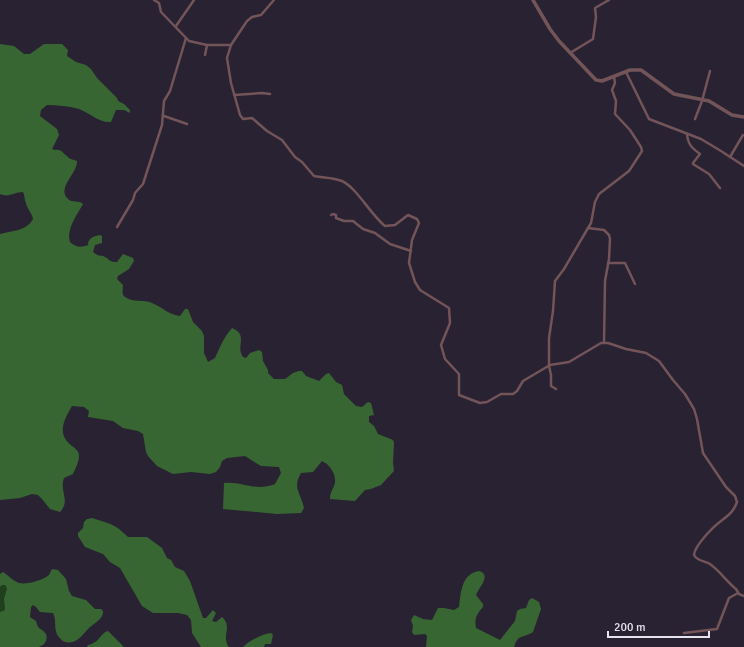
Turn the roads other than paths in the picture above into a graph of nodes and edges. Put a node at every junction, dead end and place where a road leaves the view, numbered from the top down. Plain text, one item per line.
1 (154, 0) edge
2 (194, 0) edge
3 (274, 0) edge
4 (533, 0) edge
5 (608, 0) edge
6 (176, 26) junction
7 (186, 38) junction
8 (207, 45) junction
9 (231, 45) junction
10 (569, 53) junction
11 (205, 55) dead end
12 (626, 71) junction
13 (710, 71) dead end
14 (614, 77) junction
15 (270, 94) dead end
16 (234, 95) junction
17 (702, 100) junction
18 (164, 116) junction
19 (744, 117) edge
20 (695, 119) dead end
21 (187, 124) dead end
22 (687, 134) junction
23 (743, 135) edge
24 (730, 157) junction
25 (744, 166) edge
26 (720, 188) dead end
27 (331, 215) dead end
28 (117, 227) dead end
29 (588, 228) junction
30 (411, 250) junction
31 (608, 263) junction
32 (635, 284) dead end
33 (604, 343) junction
34 (549, 366) junction
35 (556, 389) dead end
36 (738, 593) junction
37 (744, 596) edge
38 (684, 633) dead end

1 - 6 street
2 - 6 street
3 - 9 street
4 - 10 street
5 - 10 street
6 - 7 street
7 - 8 street
7 - 18 street
8 - 9 street
8 - 11 street
9 - 16 street
10 - 14 street
12 - 14 street
12 - 17 street
12 - 22 street
13 - 17 street
14 - 29 street
15 - 16 street
16 - 30 street
17 - 19 street
17 - 20 street
18 - 21 street
18 - 28 street
22 - 24 street
22 - 26 street
23 - 24 street
24 - 25 street
27 - 30 street
29 - 31 street
29 - 34 street
30 - 34 street
31 - 32 street
31 - 33 street
33 - 34 street
33 - 36 street
34 - 35 street
36 - 37 street
36 - 38 street

